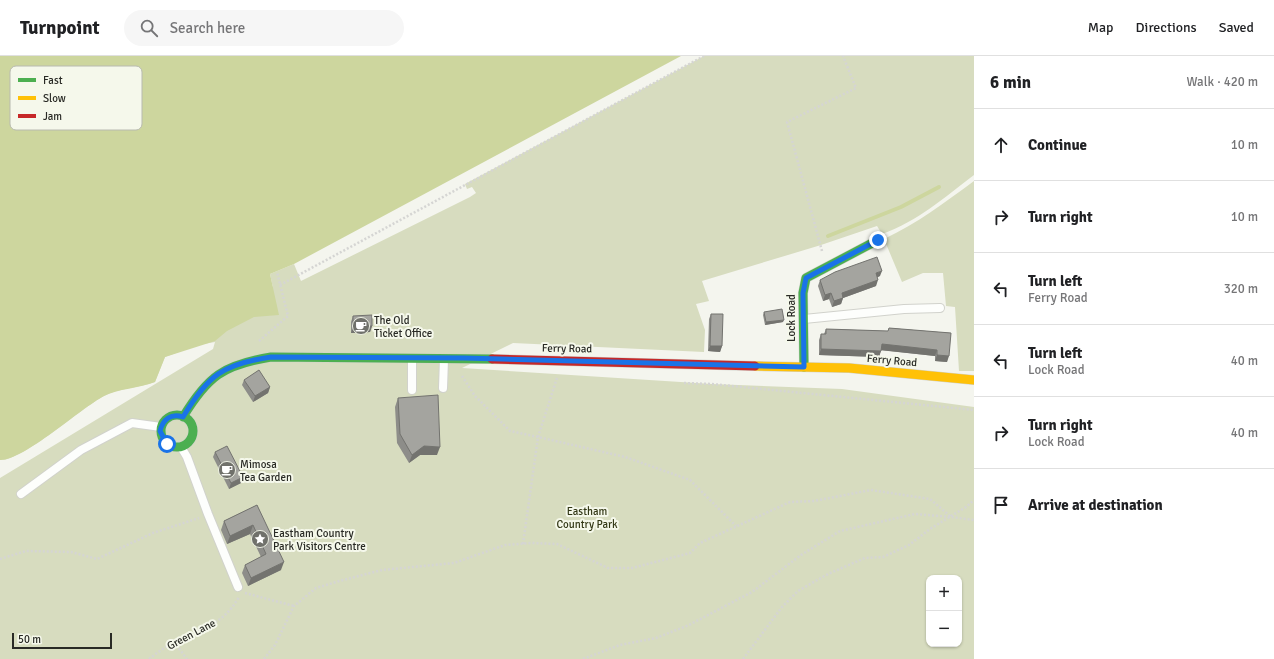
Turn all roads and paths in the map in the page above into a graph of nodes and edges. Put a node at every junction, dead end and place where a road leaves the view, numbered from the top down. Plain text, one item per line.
1 (704, 56) edge
2 (843, 56) edge
3 (878, 240) dead end
4 (826, 267) junction
5 (277, 272) dead end
6 (280, 285) junction
7 (940, 308) dead end
8 (803, 319) junction
9 (253, 346) dead end
10 (412, 357) junction
11 (444, 358) junction
12 (804, 367) junction
13 (470, 375) dead end
14 (550, 378) dead end
15 (557, 378) junction
16 (565, 379) dead end
17 (974, 380) edge
18 (682, 383) dead end
19 (443, 388) dead end
20 (412, 390) dead end
21 (974, 410) edge
22 (183, 417) junction
23 (161, 427) junction
24 (538, 437) junction
25 (181, 447) junction
26 (21, 494) dead end
27 (974, 500) edge
28 (951, 517) junction
29 (974, 520) edge
30 (192, 521) dead end
31 (736, 526) junction
32 (523, 544) junction
33 (0, 559) edge
34 (238, 587) junction
35 (294, 606) junction
36 (174, 642) junction
37 (149, 659) edge
38 (187, 659) edge
39 (264, 659) edge
40 (583, 659) edge
41 (743, 659) edge

1 - 6 path
2 - 4 path
3 - 4 street, Lock Road
4 - 8 street, Lock Road
5 - 6 path
6 - 9 path
7 - 8 lane
8 - 12 street, Lock Road
10 - 11 street, Ferry Road
10 - 20 lane
10 - 22 street, Ferry Road
11 - 12 street, Ferry Road
11 - 19 lane
12 - 17 street, Ferry Road
13 - 24 path
14 - 15 path
15 - 16 path
15 - 24 path
18 - 21 path
22 - 23 street
22 - 25 street
23 - 25 street
23 - 26 lane
24 - 31 path
24 - 32 path
25 - 34 lane
27 - 28 path
28 - 29 path
28 - 31 path
28 - 40 path
28 - 41 path
30 - 33 path
31 - 32 path
32 - 35 path
34 - 35 path
34 - 36 path, Green Lane
35 - 39 path
36 - 37 path, Green Lane
36 - 38 path

